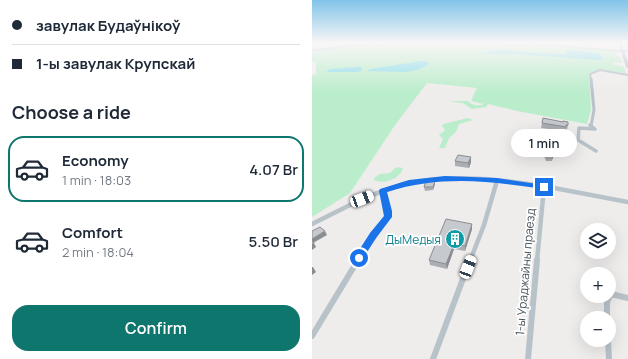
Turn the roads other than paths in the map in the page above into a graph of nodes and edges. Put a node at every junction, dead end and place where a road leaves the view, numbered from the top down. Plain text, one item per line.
1 (628, 74) edge
2 (596, 151) dead end
3 (497, 180) junction
4 (544, 187) junction
5 (383, 191) junction
6 (628, 202) edge
7 (312, 224) edge
8 (625, 297) edge
9 (606, 311) edge
10 (312, 336) edge
11 (608, 347) edge
12 (433, 359) edge
13 (528, 359) edge
14 (609, 359) edge

1 - 2 street
3 - 4 street
3 - 5 street
3 - 12 street
4 - 6 street
4 - 13 street, 1-ы Ураджайны праезд
5 - 7 street
5 - 10 street
8 - 9 street
11 - 14 street

